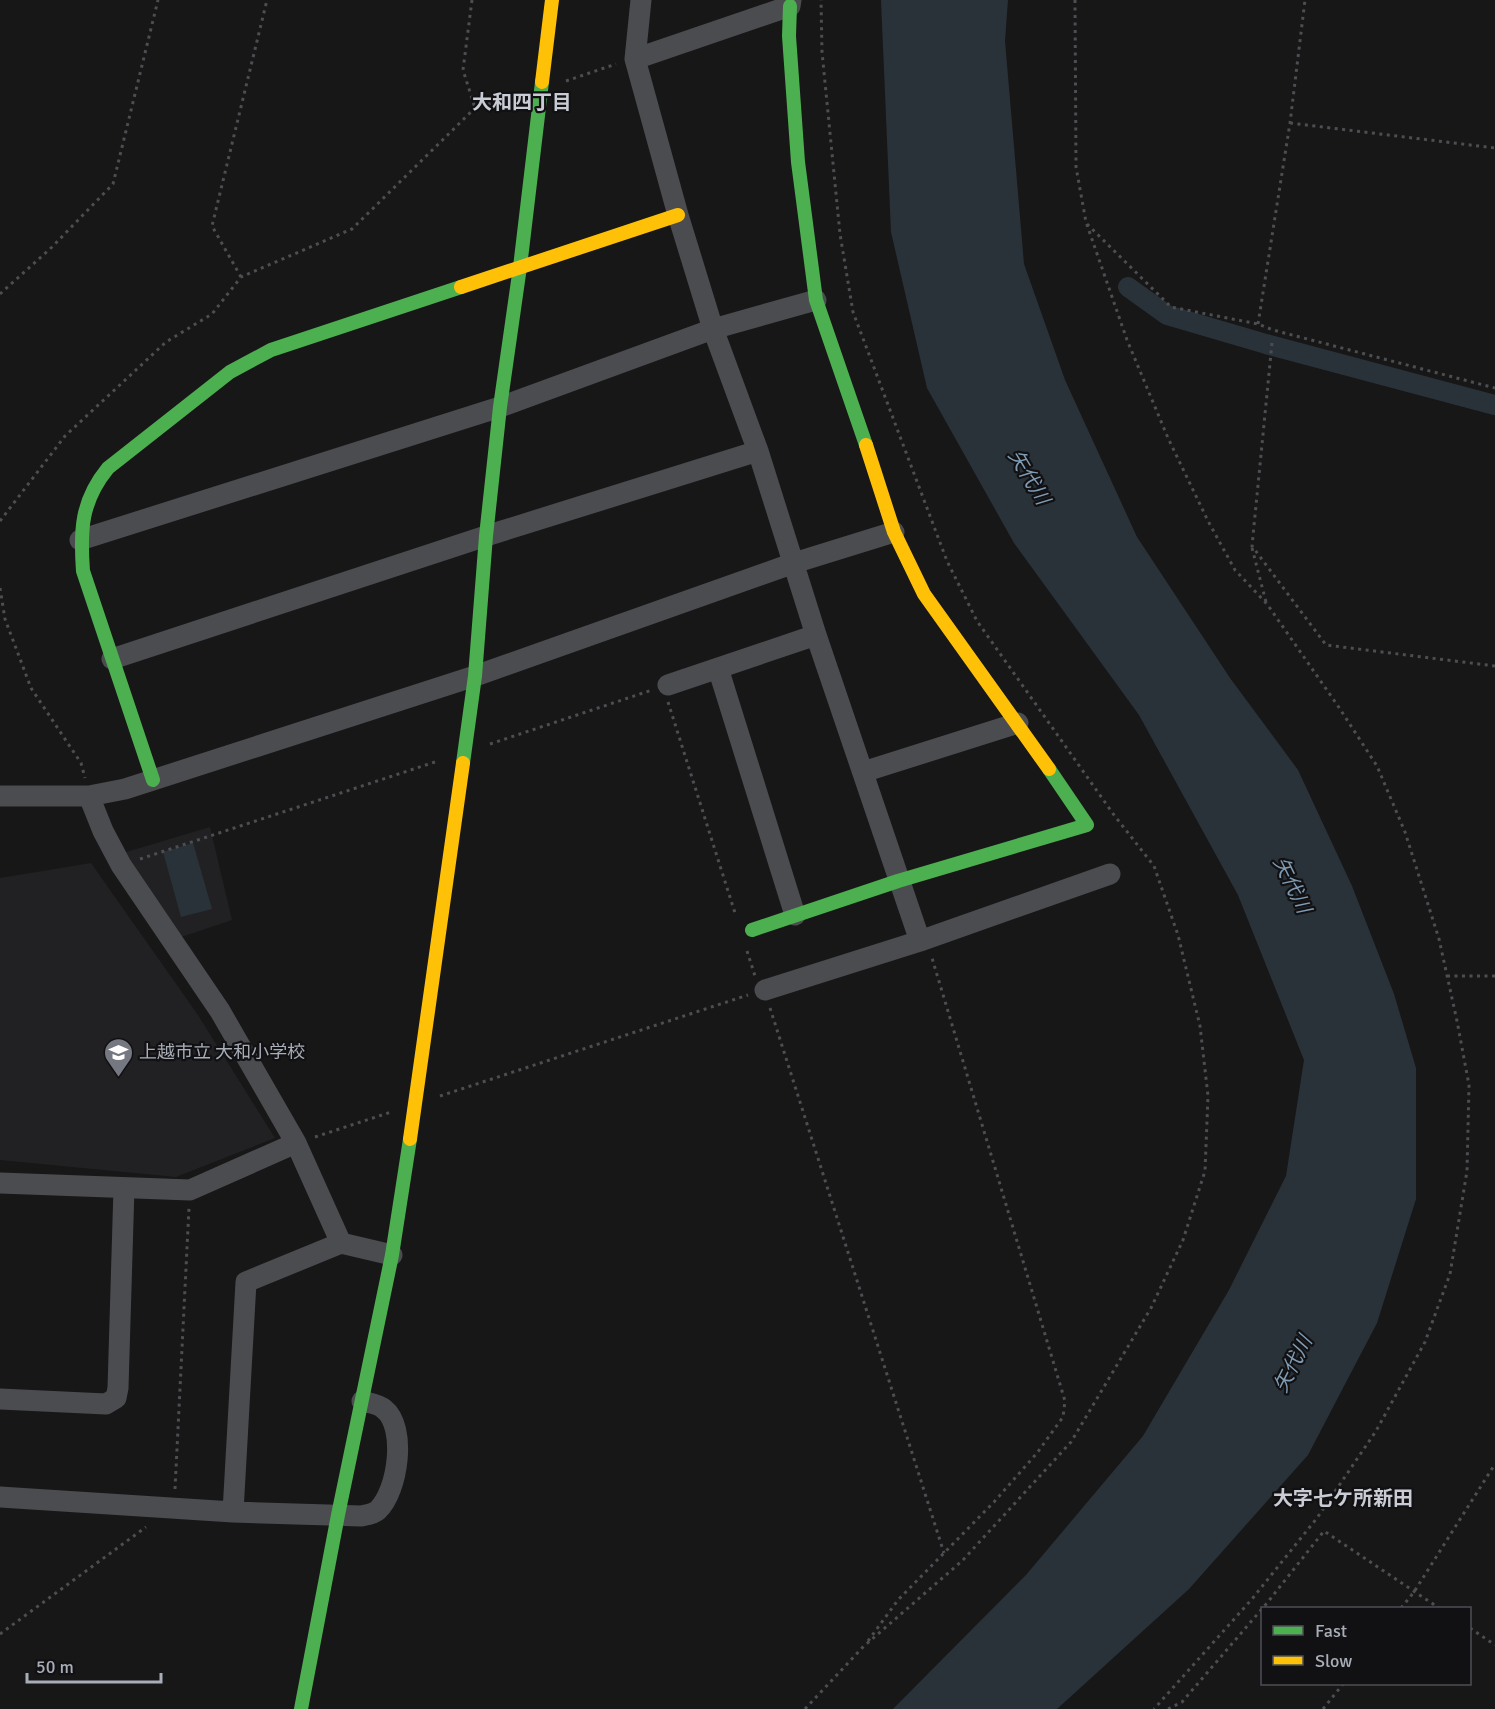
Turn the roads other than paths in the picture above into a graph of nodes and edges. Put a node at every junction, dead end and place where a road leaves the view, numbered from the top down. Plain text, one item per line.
1 (552, 0) edge
2 (641, 0) edge
3 (791, 3) edge
4 (635, 59) junction
5 (678, 215) junction
6 (520, 267) junction
7 (816, 300) junction
8 (713, 329) junction
9 (500, 407) junction
10 (758, 451) junction
11 (894, 532) junction
12 (486, 536) junction
13 (80, 540) junction
14 (794, 563) junction
15 (816, 635) junction
16 (112, 660) junction
17 (718, 668) junction
18 (475, 676) junction
19 (666, 686) road end
20 (1018, 723) junction
21 (863, 772) junction
22 (153, 780) junction
23 (0, 796) edge
24 (89, 796) junction
25 (1110, 874) dead end
26 (898, 881) junction
27 (795, 915) junction
28 (752, 930) dead end
29 (923, 940) junction
30 (762, 991) road end
31 (296, 1143) junction
32 (0, 1183) edge
33 (124, 1188) junction
34 (341, 1243) junction
35 (392, 1255) junction
36 (0, 1399) edge
37 (362, 1401) junction
38 (0, 1497) edge
39 (233, 1512) junction
40 (338, 1515) junction
41 (301, 1709) edge

1 - 6 street
2 - 4 street
3 - 4 street
3 - 7 street
4 - 5 street
5 - 6 street
5 - 8 street
6 - 9 street
6 - 13 street
7 - 8 street
7 - 11 street
8 - 9 street
8 - 10 street
9 - 12 street
9 - 13 street
10 - 12 street
10 - 14 street
11 - 14 street
11 - 20 street
12 - 16 street
12 - 18 street
13 - 16 street
14 - 15 street
14 - 18 street
15 - 17 street
15 - 21 street
16 - 22 street
17 - 19 street
17 - 27 street
18 - 22 street
18 - 35 street
20 - 21 street
20 - 26 street
21 - 26 street
22 - 24 street
23 - 24 street
24 - 31 street
25 - 29 street
26 - 27 street
26 - 29 street
27 - 28 street
29 - 30 street
31 - 33 street
31 - 34 street
32 - 33 street
33 - 36 street
34 - 35 street
34 - 39 street
35 - 37 street
37 - 40 street
37 - 40 street
38 - 39 street
39 - 40 street
40 - 41 street

